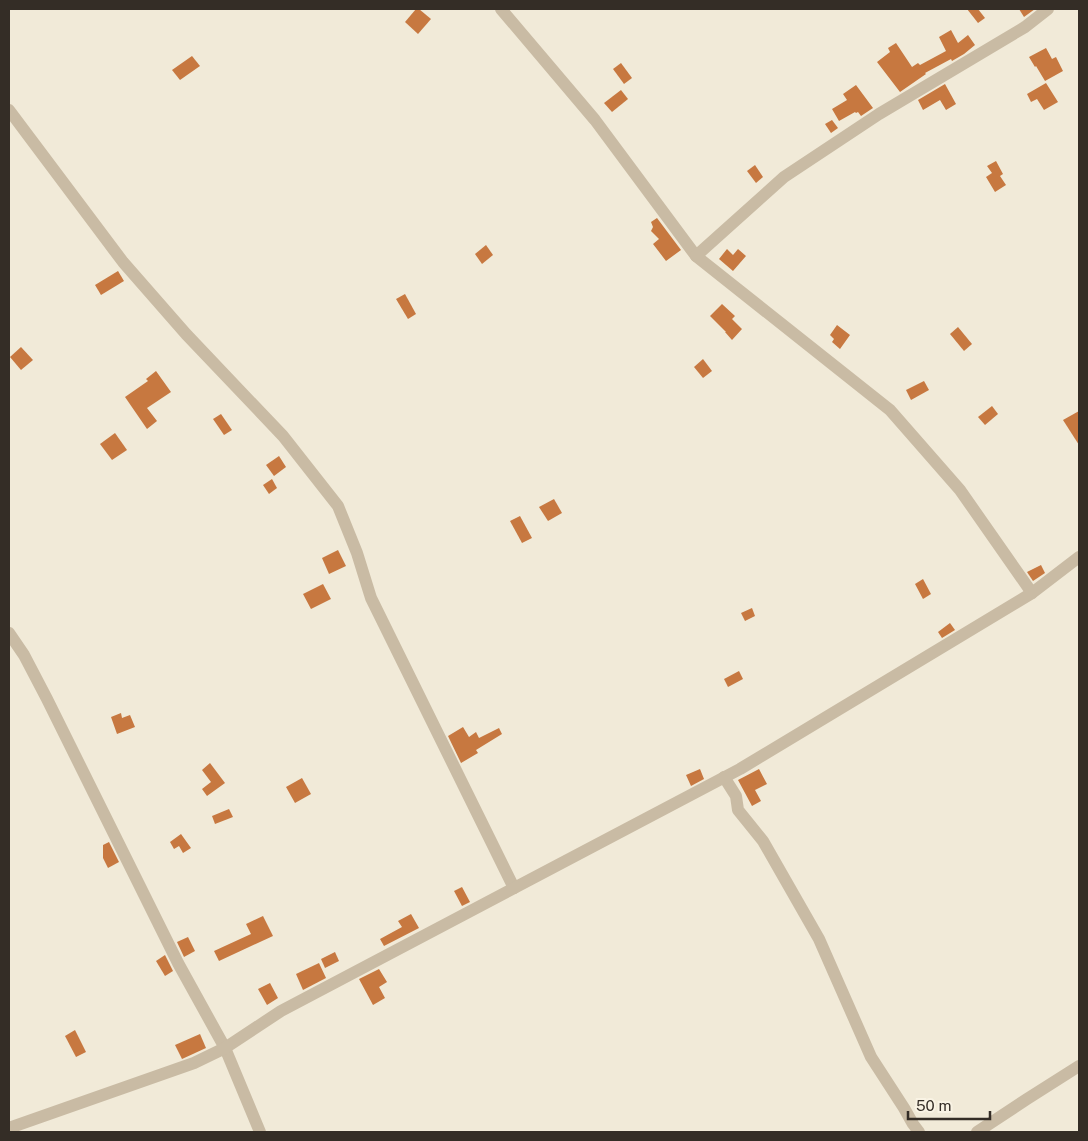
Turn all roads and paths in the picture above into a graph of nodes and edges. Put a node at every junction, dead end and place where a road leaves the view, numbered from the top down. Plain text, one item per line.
1 (501, 9) edge
2 (1048, 9) edge
3 (9, 110) edge
4 (696, 256) junction
5 (1079, 557) edge
6 (1032, 593) junction
7 (9, 633) edge
8 (724, 776) junction
9 (514, 888) junction
10 (225, 1048) junction
11 (1079, 1066) edge
12 (9, 1128) edge
13 (260, 1132) edge
14 (919, 1132) edge
15 (977, 1132) edge

1 - 4 street
2 - 4 street
3 - 9 street
4 - 6 street
5 - 6 street
6 - 8 street
7 - 10 street
8 - 9 street
8 - 14 street
9 - 10 street
10 - 12 street
10 - 13 street
11 - 15 street

